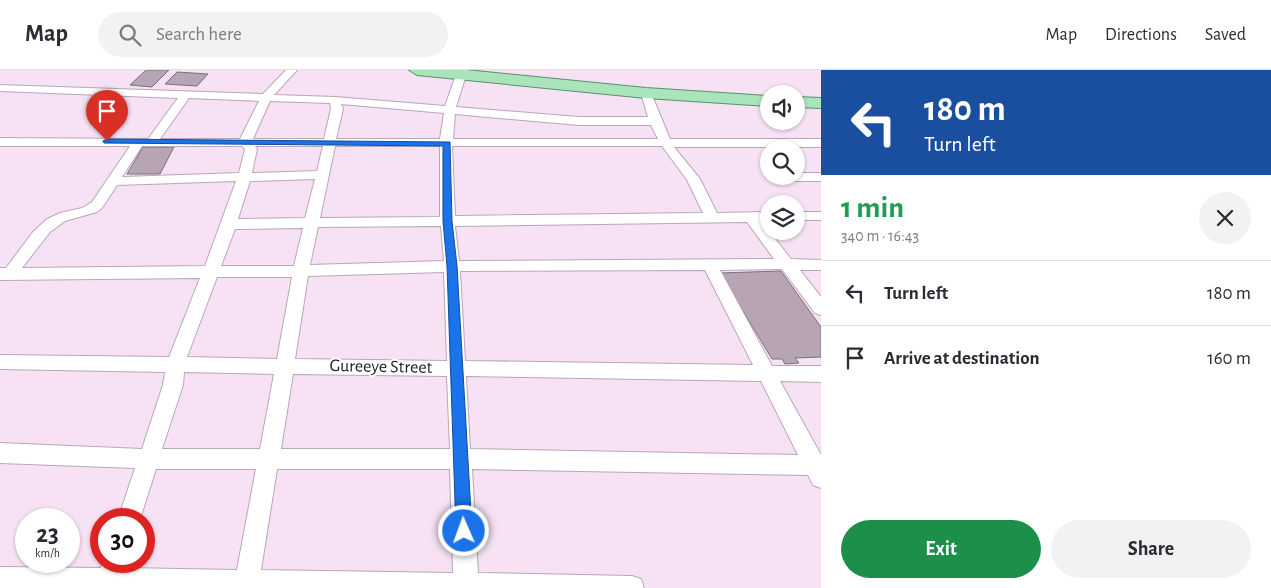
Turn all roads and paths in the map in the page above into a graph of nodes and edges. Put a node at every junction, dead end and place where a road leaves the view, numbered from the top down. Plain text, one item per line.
1 (292, 70) edge
2 (417, 70) edge
3 (461, 74) junction
4 (0, 88) edge
5 (187, 93) junction
6 (646, 93) junction
7 (266, 97) junction
8 (335, 100) junction
9 (760, 100) edge
10 (805, 103) edge
11 (821, 104) edge
12 (450, 111) junction
13 (655, 121) junction
14 (145, 141) junction
15 (0, 142) edge
16 (245, 142) junction
17 (329, 143) junction
18 (821, 143) edge
19 (447, 144) junction
20 (666, 144) junction
21 (322, 175) junction
22 (244, 177) junction
23 (805, 177) edge
24 (821, 177) edge
25 (113, 180) junction
26 (805, 216) edge
27 (821, 216) edge
28 (712, 217) junction
29 (751, 217) junction
30 (760, 217) edge
31 (448, 221) junction
32 (312, 223) junction
33 (229, 224) junction
34 (788, 264) junction
35 (710, 265) junction
36 (452, 266) junction
37 (821, 266) edge
38 (301, 271) junction
39 (210, 272) junction
40 (5, 274) edge
41 (821, 309) edge
42 (0, 362) edge
43 (175, 365) junction
44 (284, 366) junction
45 (455, 368) junction
46 (765, 372) junction
47 (821, 374) edge
48 (0, 453) edge
49 (149, 459) junction
50 (268, 459) junction
51 (462, 460) junction
52 (819, 470) edge
53 (133, 508) edge
54 (110, 577) edge
55 (0, 579) edge
56 (246, 585) edge
57 (466, 587) edge
58 (632, 588) edge

1 - 7 street
2 - 3 main road
3 - 6 main road
3 - 12 street
4 - 5 street
5 - 7 street
5 - 14 street
6 - 9 main road
6 - 13 street
7 - 8 street
7 - 16 street
8 - 12 street
8 - 17 street
10 - 11 main road
12 - 13 street
12 - 19 street
13 - 20 street
14 - 15 street
14 - 16 street
14 - 25 street
16 - 17 street
16 - 22 street
17 - 19 street
17 - 21 street
18 - 20 street
19 - 20 street
19 - 31 street
20 - 28 street
21 - 22 street
21 - 32 street
22 - 25 street
22 - 33 street
23 - 24 street
25 - 40 street
26 - 27 street
28 - 29 street
28 - 31 street
29 - 30 street
29 - 34 street
31 - 32 street
31 - 36 street
32 - 33 street
32 - 38 street
33 - 39 street
34 - 35 street
34 - 37 street
34 - 41 street
35 - 36 street
35 - 46 street
36 - 38 street
36 - 45 street
38 - 39 street
38 - 44 street
39 - 40 street
39 - 43 street
42 - 43 street, Gureeye Street
43 - 44 street, Gureeye Street
43 - 49 street
44 - 45 street, Gureeye Street
44 - 50 street
45 - 46 street, Gureeye Street
45 - 51 street
46 - 47 street, Gureeye Street
46 - 52 street
48 - 49 street
49 - 50 street
49 - 53 street
50 - 51 street
50 - 56 street
51 - 52 street
51 - 57 street
54 - 55 street
54 - 56 street
56 - 57 street
57 - 58 street

